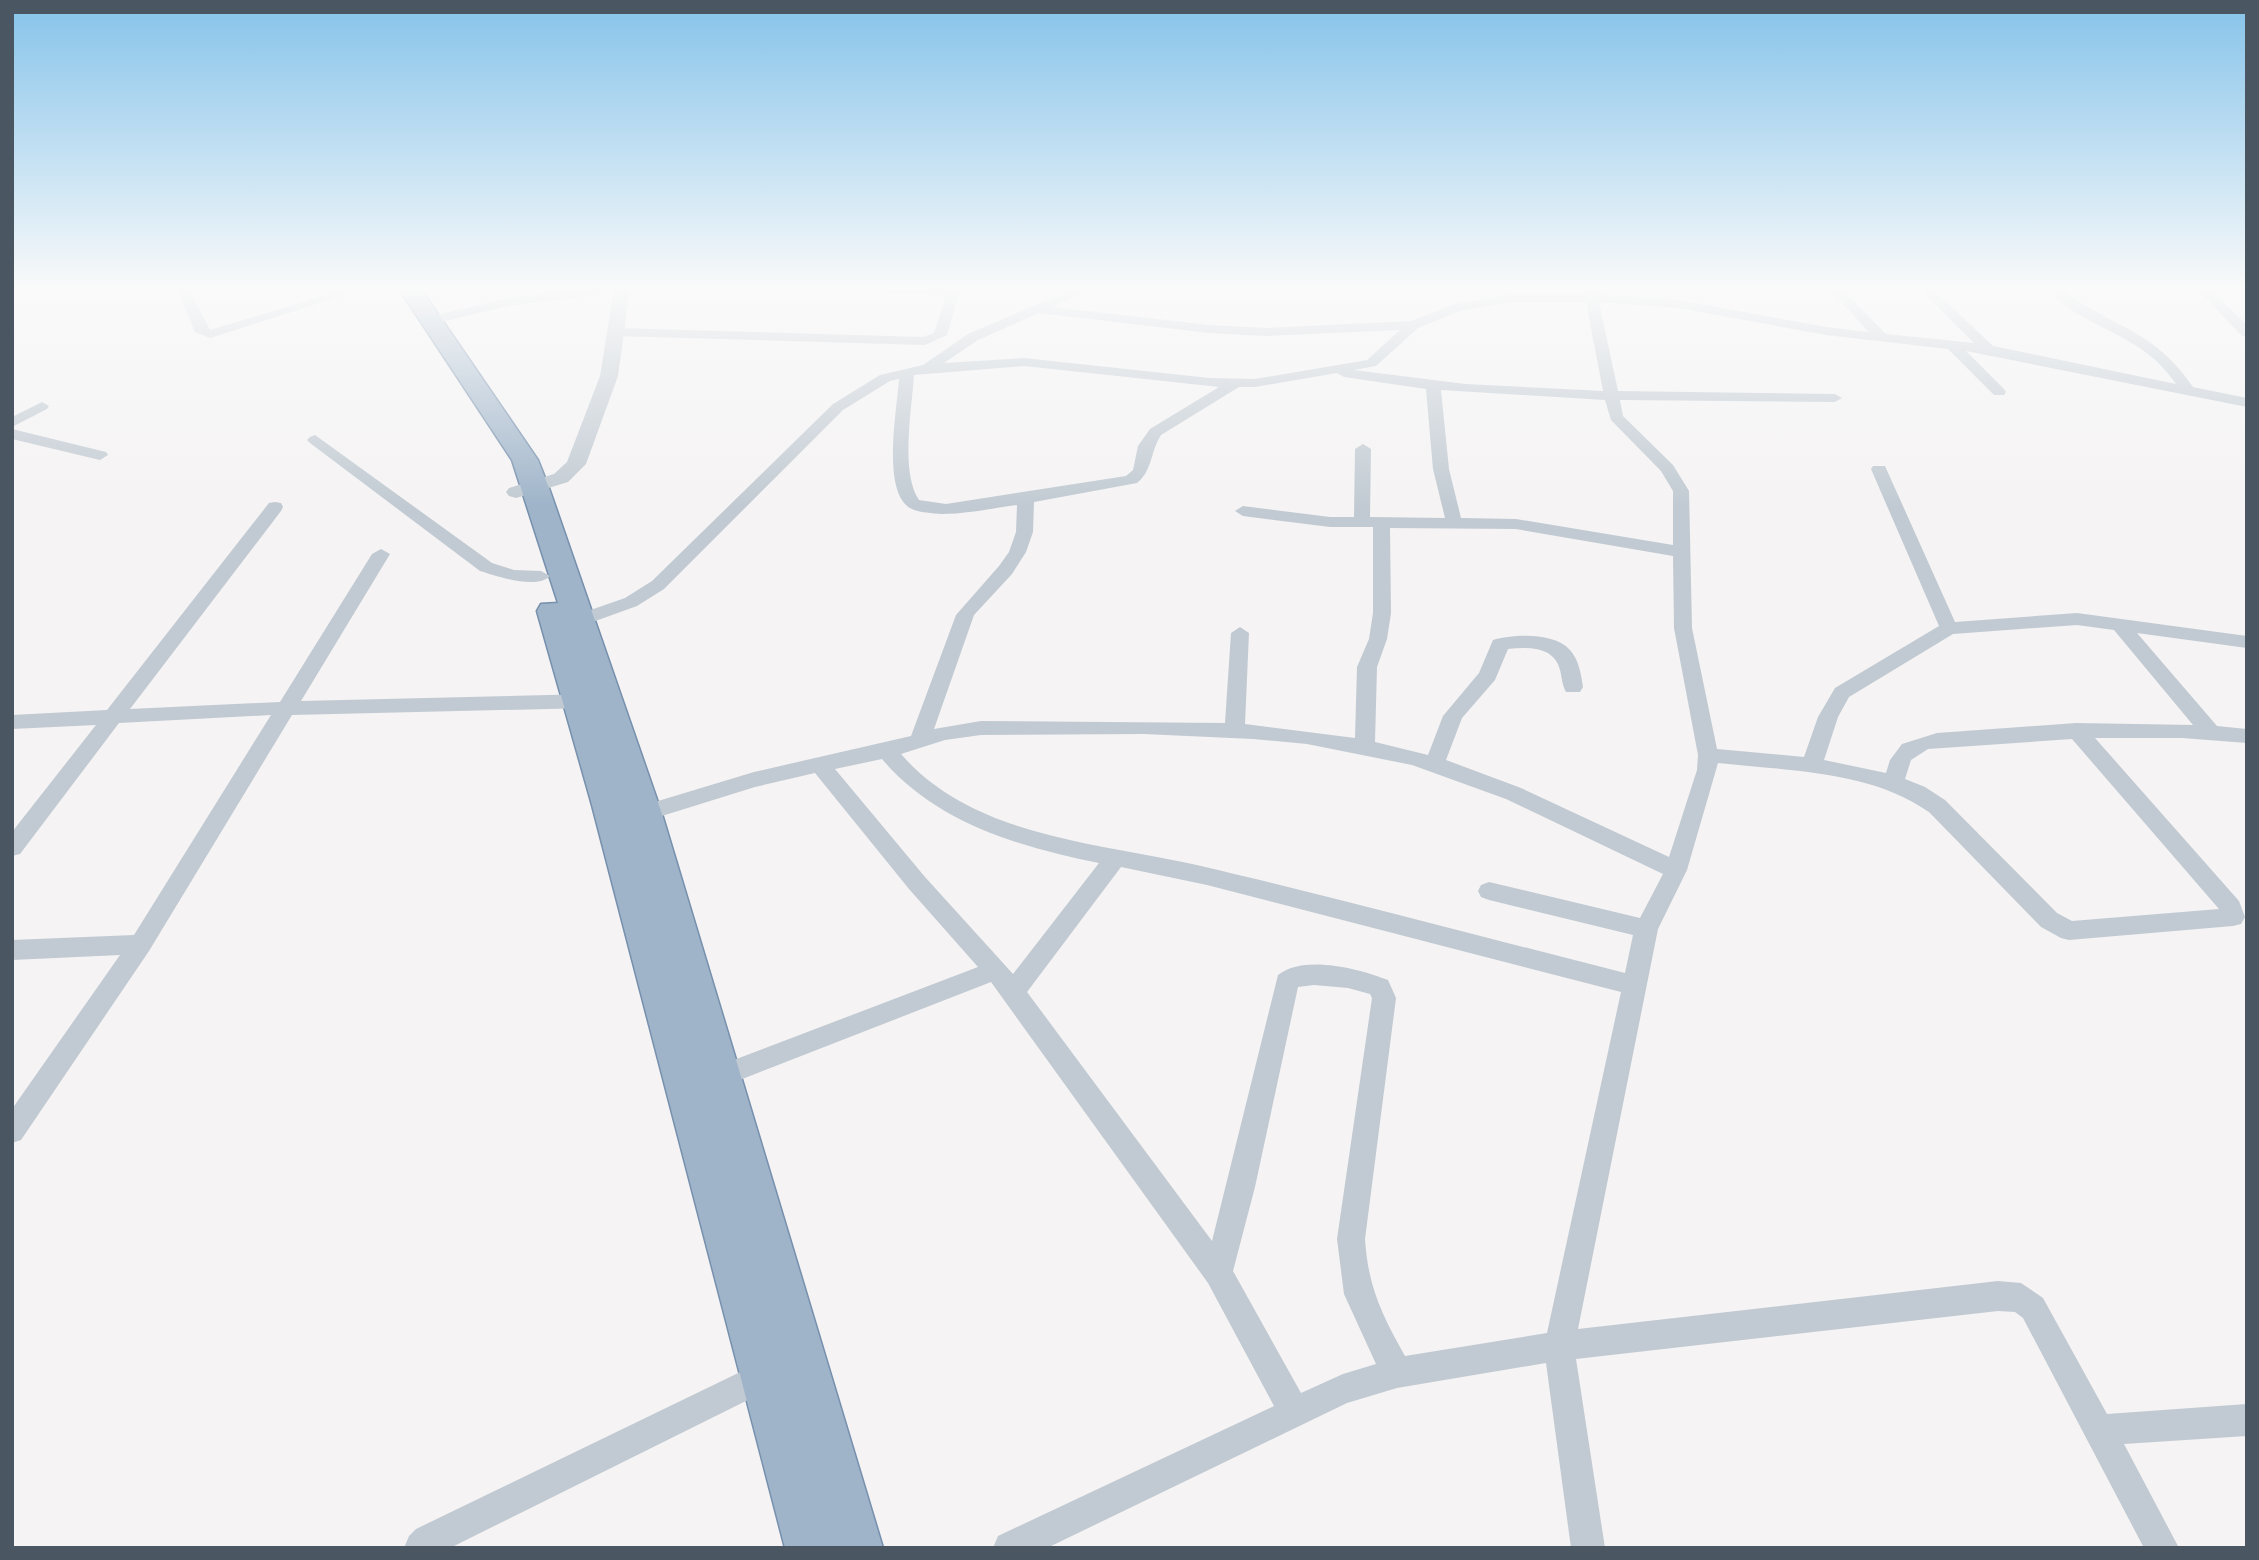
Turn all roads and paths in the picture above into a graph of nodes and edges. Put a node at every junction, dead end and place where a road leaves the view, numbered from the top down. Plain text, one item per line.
1 (441, 362) edge
2 (460, 362) edge
3 (611, 362) edge
4 (936, 362) edge
5 (1372, 362) edge
6 (1604, 362) edge
7 (1969, 362) edge
8 (2050, 362) edge
9 (2166, 362) edge
10 (927, 368) junction
11 (1335, 371) junction
12 (906, 372) junction
13 (1234, 384) junction
14 (1433, 386) junction
15 (2188, 390) junction
16 (1999, 392) dead end
17 (1610, 394) junction
18 (1835, 398) dead end
19 (2247, 403) edge
20 (42, 406) dead end
21 (12, 423) edge
22 (12, 434) edge
23 (316, 440) dead end
24 (1363, 449) dead end
25 (100, 456) dead end
26 (1879, 470) dead end
27 (526, 490) junction
28 (1025, 499) junction
29 (275, 507) dead end
30 (1243, 512) dead end
31 (1372, 522) junction
32 (1454, 522) junction
33 (1682, 552) junction
34 (381, 554) dead end
35 (541, 576) junction
36 (2119, 624) junction
37 (568, 625) junction
38 (1949, 628) junction
39 (1240, 633) dead end
40 (2247, 642) edge
41 (1573, 687) dead end
42 (592, 701) junction
43 (286, 708) junction
44 (113, 717) junction
45 (12, 722) edge
46 (1235, 730) junction
47 (2076, 730) junction
48 (2210, 732) junction
49 (2247, 736) edge
50 (920, 740) junction
51 (1365, 747) junction
52 (887, 751) junction
53 (1709, 755) junction
54 (820, 765) junction
55 (1434, 765) junction
56 (1812, 766) junction
57 (1894, 782) junction
58 (629, 819) junction
59 (12, 848) edge
60 (1116, 857) junction
61 (1676, 870) junction
62 (1489, 891) dead end
63 (1646, 929) junction
64 (141, 944) junction
65 (12, 950) edge
66 (996, 970) junction
67 (1634, 985) junction
68 (1013, 992) junction
69 (703, 1084) junction
70 (12, 1131) edge
71 (1218, 1273) junction
72 (1559, 1346) junction
73 (800, 1357) junction
74 (1397, 1373) junction
75 (766, 1374) junction
76 (1294, 1412) junction
77 (2247, 1420) edge
78 (2100, 1430) junction
79 (421, 1548) edge
80 (813, 1548) edge
81 (855, 1548) edge
82 (1010, 1548) edge
83 (1588, 1548) edge
84 (2162, 1548) edge

1 - 27 highway
2 - 27 highway
3 - 27 street
4 - 10 street
5 - 11 street
6 - 17 street
7 - 16 street
8 - 15 street
9 - 15 street
10 - 12 street
10 - 13 street
11 - 13 street
11 - 14 street
12 - 28 street
12 - 37 street
13 - 28 street
14 - 17 street
14 - 32 street
15 - 19 street
17 - 18 street
17 - 33 street
20 - 21 street
22 - 25 street
23 - 35 street
24 - 31 street
26 - 38 street
27 - 35 highway
27 - 37 highway
28 - 50 street
29 - 44 street
30 - 31 street
31 - 32 street
31 - 51 street
32 - 33 street
33 - 53 street
34 - 43 street
35 - 37 highway
36 - 38 street
36 - 40 street
36 - 48 street
37 - 42 highway
38 - 56 street
39 - 46 street
41 - 55 street
42 - 43 street
42 - 58 highway
43 - 44 street
43 - 64 street
44 - 45 street
44 - 59 street
46 - 50 street
46 - 51 street
47 - 48 street
47 - 57 street
47 - 57 street
48 - 49 street
50 - 52 street
51 - 55 street
52 - 54 street
52 - 60 street
53 - 56 street
53 - 61 street
54 - 58 street
54 - 66 street
55 - 61 street
56 - 57 street
58 - 69 highway
60 - 67 street
60 - 68 street
61 - 63 street
62 - 63 street
63 - 67 street
64 - 65 street
64 - 70 street
66 - 68 street
66 - 69 street
67 - 72 street
68 - 71 street
69 - 73 highway
69 - 75 highway
71 - 74 street
71 - 76 street
72 - 74 street
72 - 78 street
72 - 83 street
73 - 75 street
73 - 81 highway
74 - 76 street
75 - 79 street
75 - 80 highway
76 - 82 street
77 - 78 street
78 - 84 street

